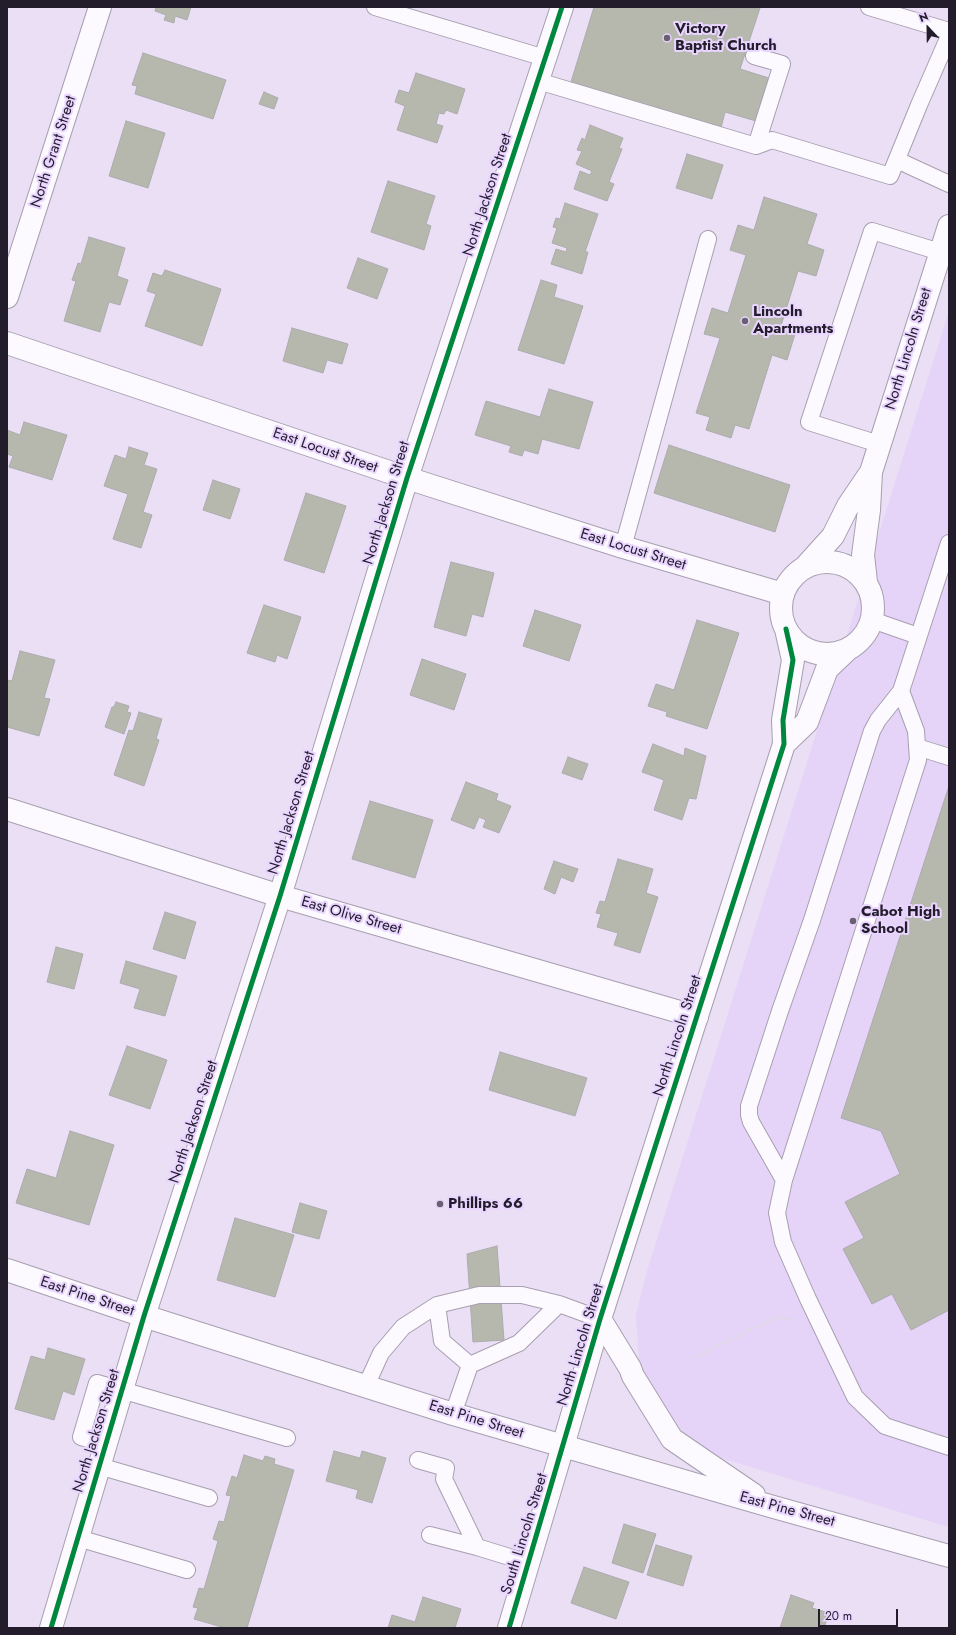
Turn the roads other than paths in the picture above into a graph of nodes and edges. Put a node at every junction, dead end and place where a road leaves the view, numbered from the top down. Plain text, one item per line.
1 (100, 7) edge
2 (375, 7) edge
3 (562, 7) edge
4 (869, 7) edge
5 (949, 31) edge
6 (949, 36) edge
7 (754, 56) dead end
8 (545, 58) junction
9 (538, 81) junction
10 (756, 146) junction
11 (897, 160) junction
12 (949, 184) edge
13 (949, 226) edge
14 (708, 239) dead end
15 (940, 252) junction
16 (7, 297) edge
17 (7, 343) edge
18 (880, 444) junction
19 (871, 472) junction
20 (407, 478) junction
21 (949, 543) edge
22 (622, 547) junction
23 (946, 559) edge
24 (805, 566) junction
25 (866, 582) junction
26 (783, 594) junction
27 (872, 620) junction
28 (786, 629) junction
29 (918, 636) junction
30 (847, 650) junction
31 (901, 691) junction
32 (784, 744) junction
33 (917, 747) junction
34 (949, 757) edge
35 (7, 809) edge
36 (280, 896) junction
37 (697, 1017) junction
38 (784, 1180) junction
39 (7, 1270) edge
40 (559, 1304) junction
41 (437, 1305) junction
42 (144, 1316) junction
43 (600, 1319) junction
44 (470, 1365) junction
45 (366, 1386) junction
46 (122, 1390) junction
47 (453, 1414) junction
48 (287, 1438) dead end
49 (563, 1446) junction
50 (949, 1447) edge
51 (418, 1460) dead end
52 (99, 1466) junction
53 (209, 1498) dead end
54 (770, 1506) junction
55 (430, 1536) dead end
56 (78, 1538) junction
57 (477, 1547) junction
58 (949, 1556) edge
59 (529, 1563) junction
60 (187, 1570) dead end
61 (51, 1628) edge
62 (509, 1628) edge

1 - 16 street, North Grant Street
2 - 8 lane
3 - 8 street, North Jackson Street
4 - 5 lane
6 - 11 lane
7 - 10 lane
8 - 9 street, North Jackson Street
9 - 10 lane
9 - 20 street, North Jackson Street
10 - 11 lane
11 - 12 lane
13 - 15 street, North Lincoln Street
14 - 22 lane
15 - 18 street, North Lincoln Street
15 - 18 lane
17 - 20 street, East Locust Street
18 - 19 street, North Lincoln Street
19 - 24 street, North Lincoln Street
19 - 25 street, North Lincoln Street
20 - 22 street, East Locust Street
20 - 36 street, North Jackson Street
21 - 23 lane
22 - 26 street, East Locust Street
23 - 29 lane
24 - 25 street, North Lincoln Street
24 - 26 street, North Lincoln Street
25 - 27 street, North Lincoln Street
26 - 28 street, North Lincoln Street
27 - 29 lane
27 - 30 street, North Lincoln Street
28 - 30 street, North Lincoln Street
28 - 32 street, North Lincoln Street
29 - 31 lane
30 - 32 street, North Lincoln Street
31 - 33 lane
31 - 38 lane
32 - 37 street, North Lincoln Street
33 - 34 lane
33 - 38 lane
35 - 36 street, East Olive Street
36 - 37 street, East Olive Street
36 - 42 street, North Jackson Street
37 - 43 street, North Lincoln Street
38 - 50 lane
39 - 42 street, East Pine Street
40 - 41 lane
40 - 43 lane
40 - 44 lane
41 - 44 lane
41 - 45 lane
42 - 45 street, East Pine Street
42 - 46 street, North Jackson Street
43 - 49 street, North Lincoln Street
43 - 54 street
44 - 47 lane
45 - 47 street, East Pine Street
46 - 48 lane
46 - 52 street, North Jackson Street
47 - 49 street, East Pine Street
49 - 54 street, East Pine Street
49 - 59 street, South Lincoln Street
51 - 57 lane
52 - 53 lane
52 - 56 street, North Jackson Street
54 - 58 street, East Pine Street
55 - 57 lane
56 - 60 lane
56 - 61 street, North Jackson Street
57 - 59 lane
59 - 62 street, South Lincoln Street

